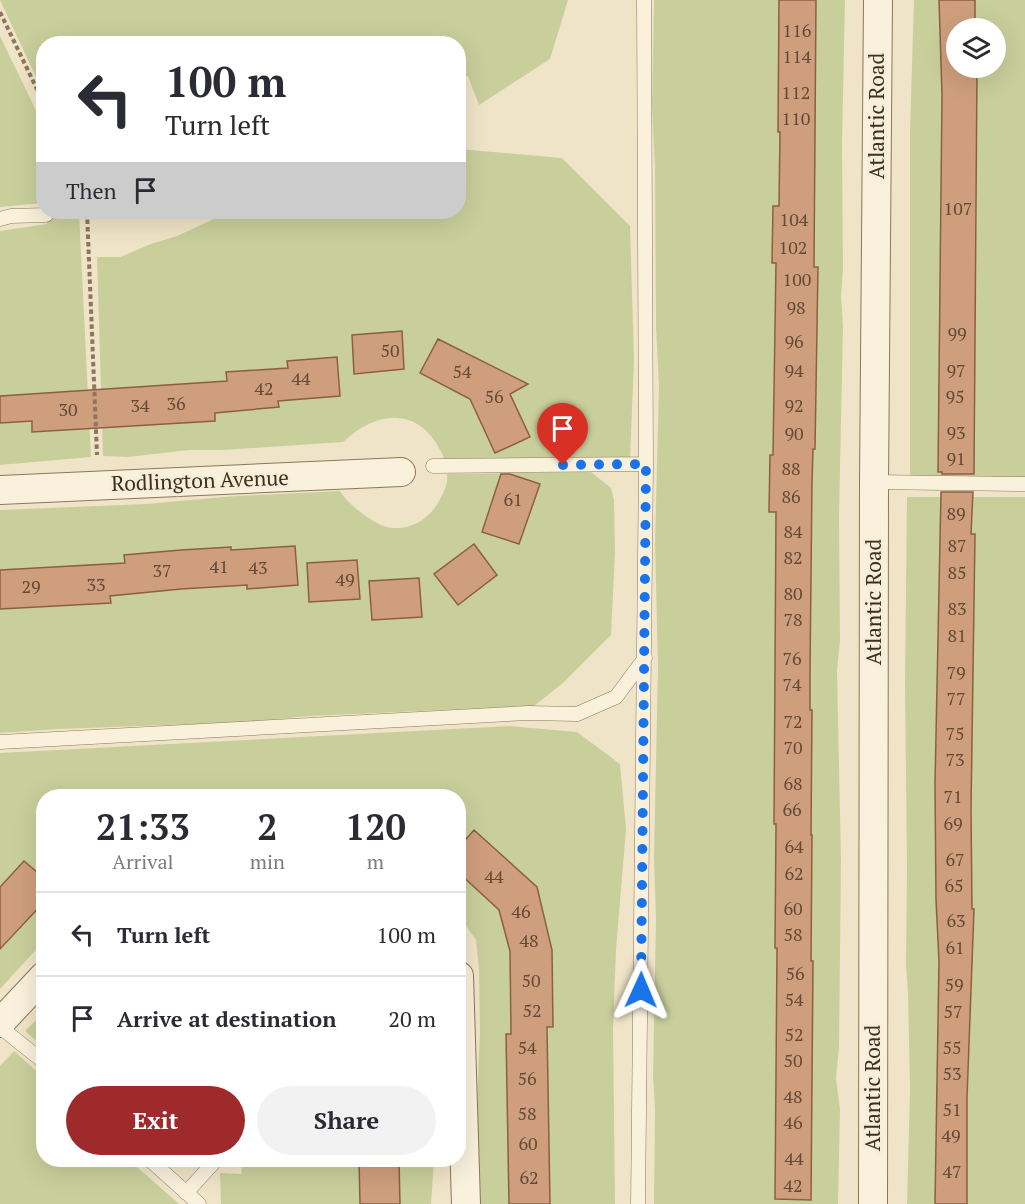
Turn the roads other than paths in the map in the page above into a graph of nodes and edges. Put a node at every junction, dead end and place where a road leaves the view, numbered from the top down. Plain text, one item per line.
1 (644, 0) edge
2 (878, 0) edge
3 (36, 215) edge
4 (0, 219) edge
5 (646, 464) junction
6 (433, 466) dead end
7 (401, 472) dead end
8 (874, 482) junction
9 (1025, 484) edge
10 (0, 490) edge
11 (645, 658) junction
12 (0, 742) edge
13 (36, 985) edge
14 (0, 1025) edge
15 (36, 1055) edge
16 (158, 1167) edge
17 (210, 1167) edge
18 (465, 1167) edge
19 (186, 1193) junction
20 (199, 1204) edge
21 (466, 1204) edge
22 (638, 1204) edge
23 (873, 1204) edge

1 - 5 lane
2 - 8 street, Atlantic Road
3 - 4 lane
5 - 6 lane
5 - 11 lane
7 - 10 street, Rodlington Avenue
8 - 9 lane
8 - 23 street, Atlantic Road
11 - 12 lane
11 - 22 lane
13 - 14 street
14 - 15 lane
16 - 19 lane
17 - 19 lane
18 - 21 street
19 - 20 lane

